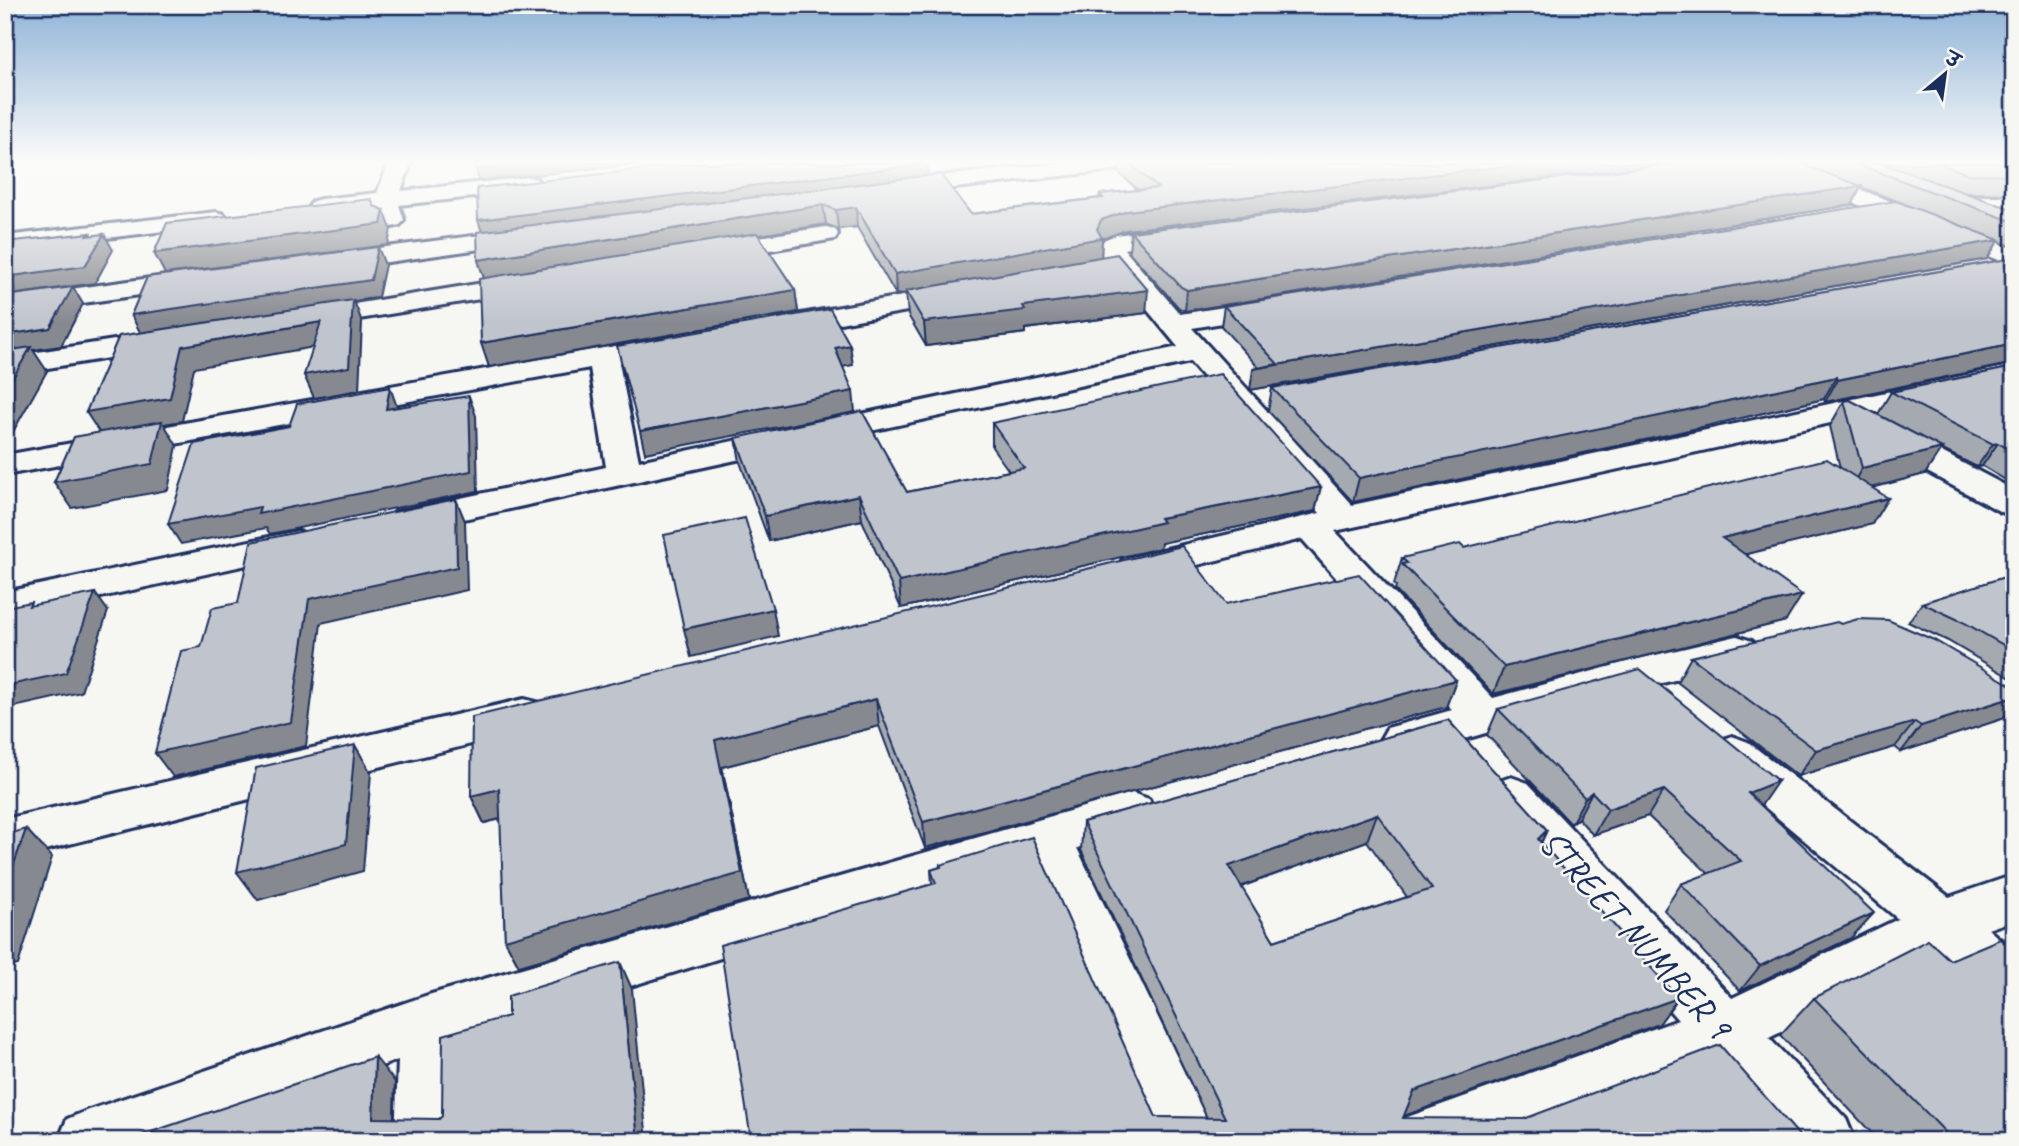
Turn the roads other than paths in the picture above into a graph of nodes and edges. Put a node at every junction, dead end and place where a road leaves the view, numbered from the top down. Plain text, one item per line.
1 (232, 216) edge
2 (391, 216) edge
3 (1907, 216) edge
4 (1993, 216) edge
5 (2014, 224) edge
6 (1208, 230) edge
7 (554, 233) edge
8 (826, 234) dead end
9 (5, 243) edge
10 (402, 253) junction
11 (682, 257) edge
12 (2014, 258) edge
13 (307, 265) edge
14 (2014, 265) edge
15 (1973, 273) edge
16 (212, 278) edge
17 (561, 278) edge
18 (986, 289) edge
19 (413, 303) junction
20 (1298, 303) edge
21 (10, 305) edge
22 (1174, 323) junction
23 (277, 324) edge
24 (754, 331) edge
25 (196, 336) edge
26 (699, 340) edge
27 (1197, 352) junction
28 (603, 357) junction
29 (5, 366) edge
30 (2014, 374) edge
31 (1841, 412) junction
32 (5, 465) edge
33 (624, 474) junction
34 (2014, 504) edge
35 (1327, 522) junction
36 (382, 525) edge
37 (328, 537) edge
38 (1106, 575) edge
39 (5, 605) edge
40 (1782, 640) edge
41 (1634, 675) junction
42 (562, 706) edge
43 (1467, 723) junction
44 (1355, 753) edge
45 (1181, 800) edge
46 (1047, 836) junction
47 (5, 840) edge
48 (2014, 897) edge
49 (1942, 923) junction
50 (2014, 986) edge
51 (428, 1022) junction
52 (1724, 1031) junction
53 (89, 1141) edge
54 (426, 1141) edge
55 (1186, 1141) edge
56 (1424, 1141) edge
57 (1824, 1141) edge

1 - 9 street
2 - 10 street
3 - 12 street
4 - 5 street
6 - 22 street, STREET NUMBER 9
7 - 10 street
8 - 11 street
10 - 13 street
10 - 19 street
14 - 15 street
16 - 21 street
17 - 19 street
18 - 24 street
19 - 23 street
20 - 22 street
22 - 27 street, STREET NUMBER 9
25 - 29 street
26 - 28 street
27 - 33 street
27 - 35 street, STREET NUMBER 9
28 - 32 street
28 - 33 street
30 - 31 street
31 - 34 street
31 - 35 street
33 - 36 street
35 - 38 street
35 - 43 street, STREET NUMBER 9
37 - 39 street
40 - 41 street
41 - 43 street
41 - 49 street
42 - 47 street
43 - 44 street
43 - 52 street, STREET NUMBER 9
45 - 46 street
46 - 51 street
46 - 55 street
48 - 49 street
49 - 50 street
49 - 52 street
51 - 53 street
51 - 54 street
52 - 56 street
52 - 57 street, STREET NUMBER 9

